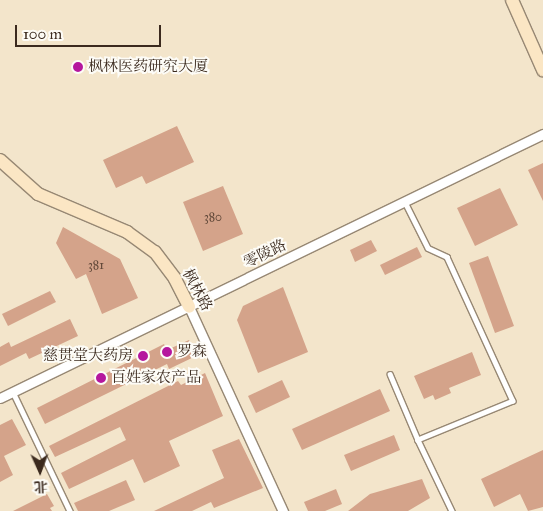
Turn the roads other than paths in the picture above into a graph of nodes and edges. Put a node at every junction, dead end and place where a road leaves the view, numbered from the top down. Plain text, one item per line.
1 (512, 0) edge
2 (543, 70) edge
3 (543, 134) edge
4 (0, 160) edge
5 (404, 201) junction
6 (189, 307) junction
7 (390, 374) dead end
8 (13, 392) junction
9 (0, 398) edge
10 (418, 440) junction
11 (70, 511) edge
12 (283, 511) edge
13 (452, 511) edge

1 - 2 street
3 - 5 street, 零陵路
4 - 6 street, 枫林路
5 - 6 street, 零陵路
5 - 10 lane
6 - 8 street, 零陵路
6 - 12 street, 枫林路
7 - 10 lane
8 - 9 street, 零陵路
8 - 11 lane
10 - 13 lane

